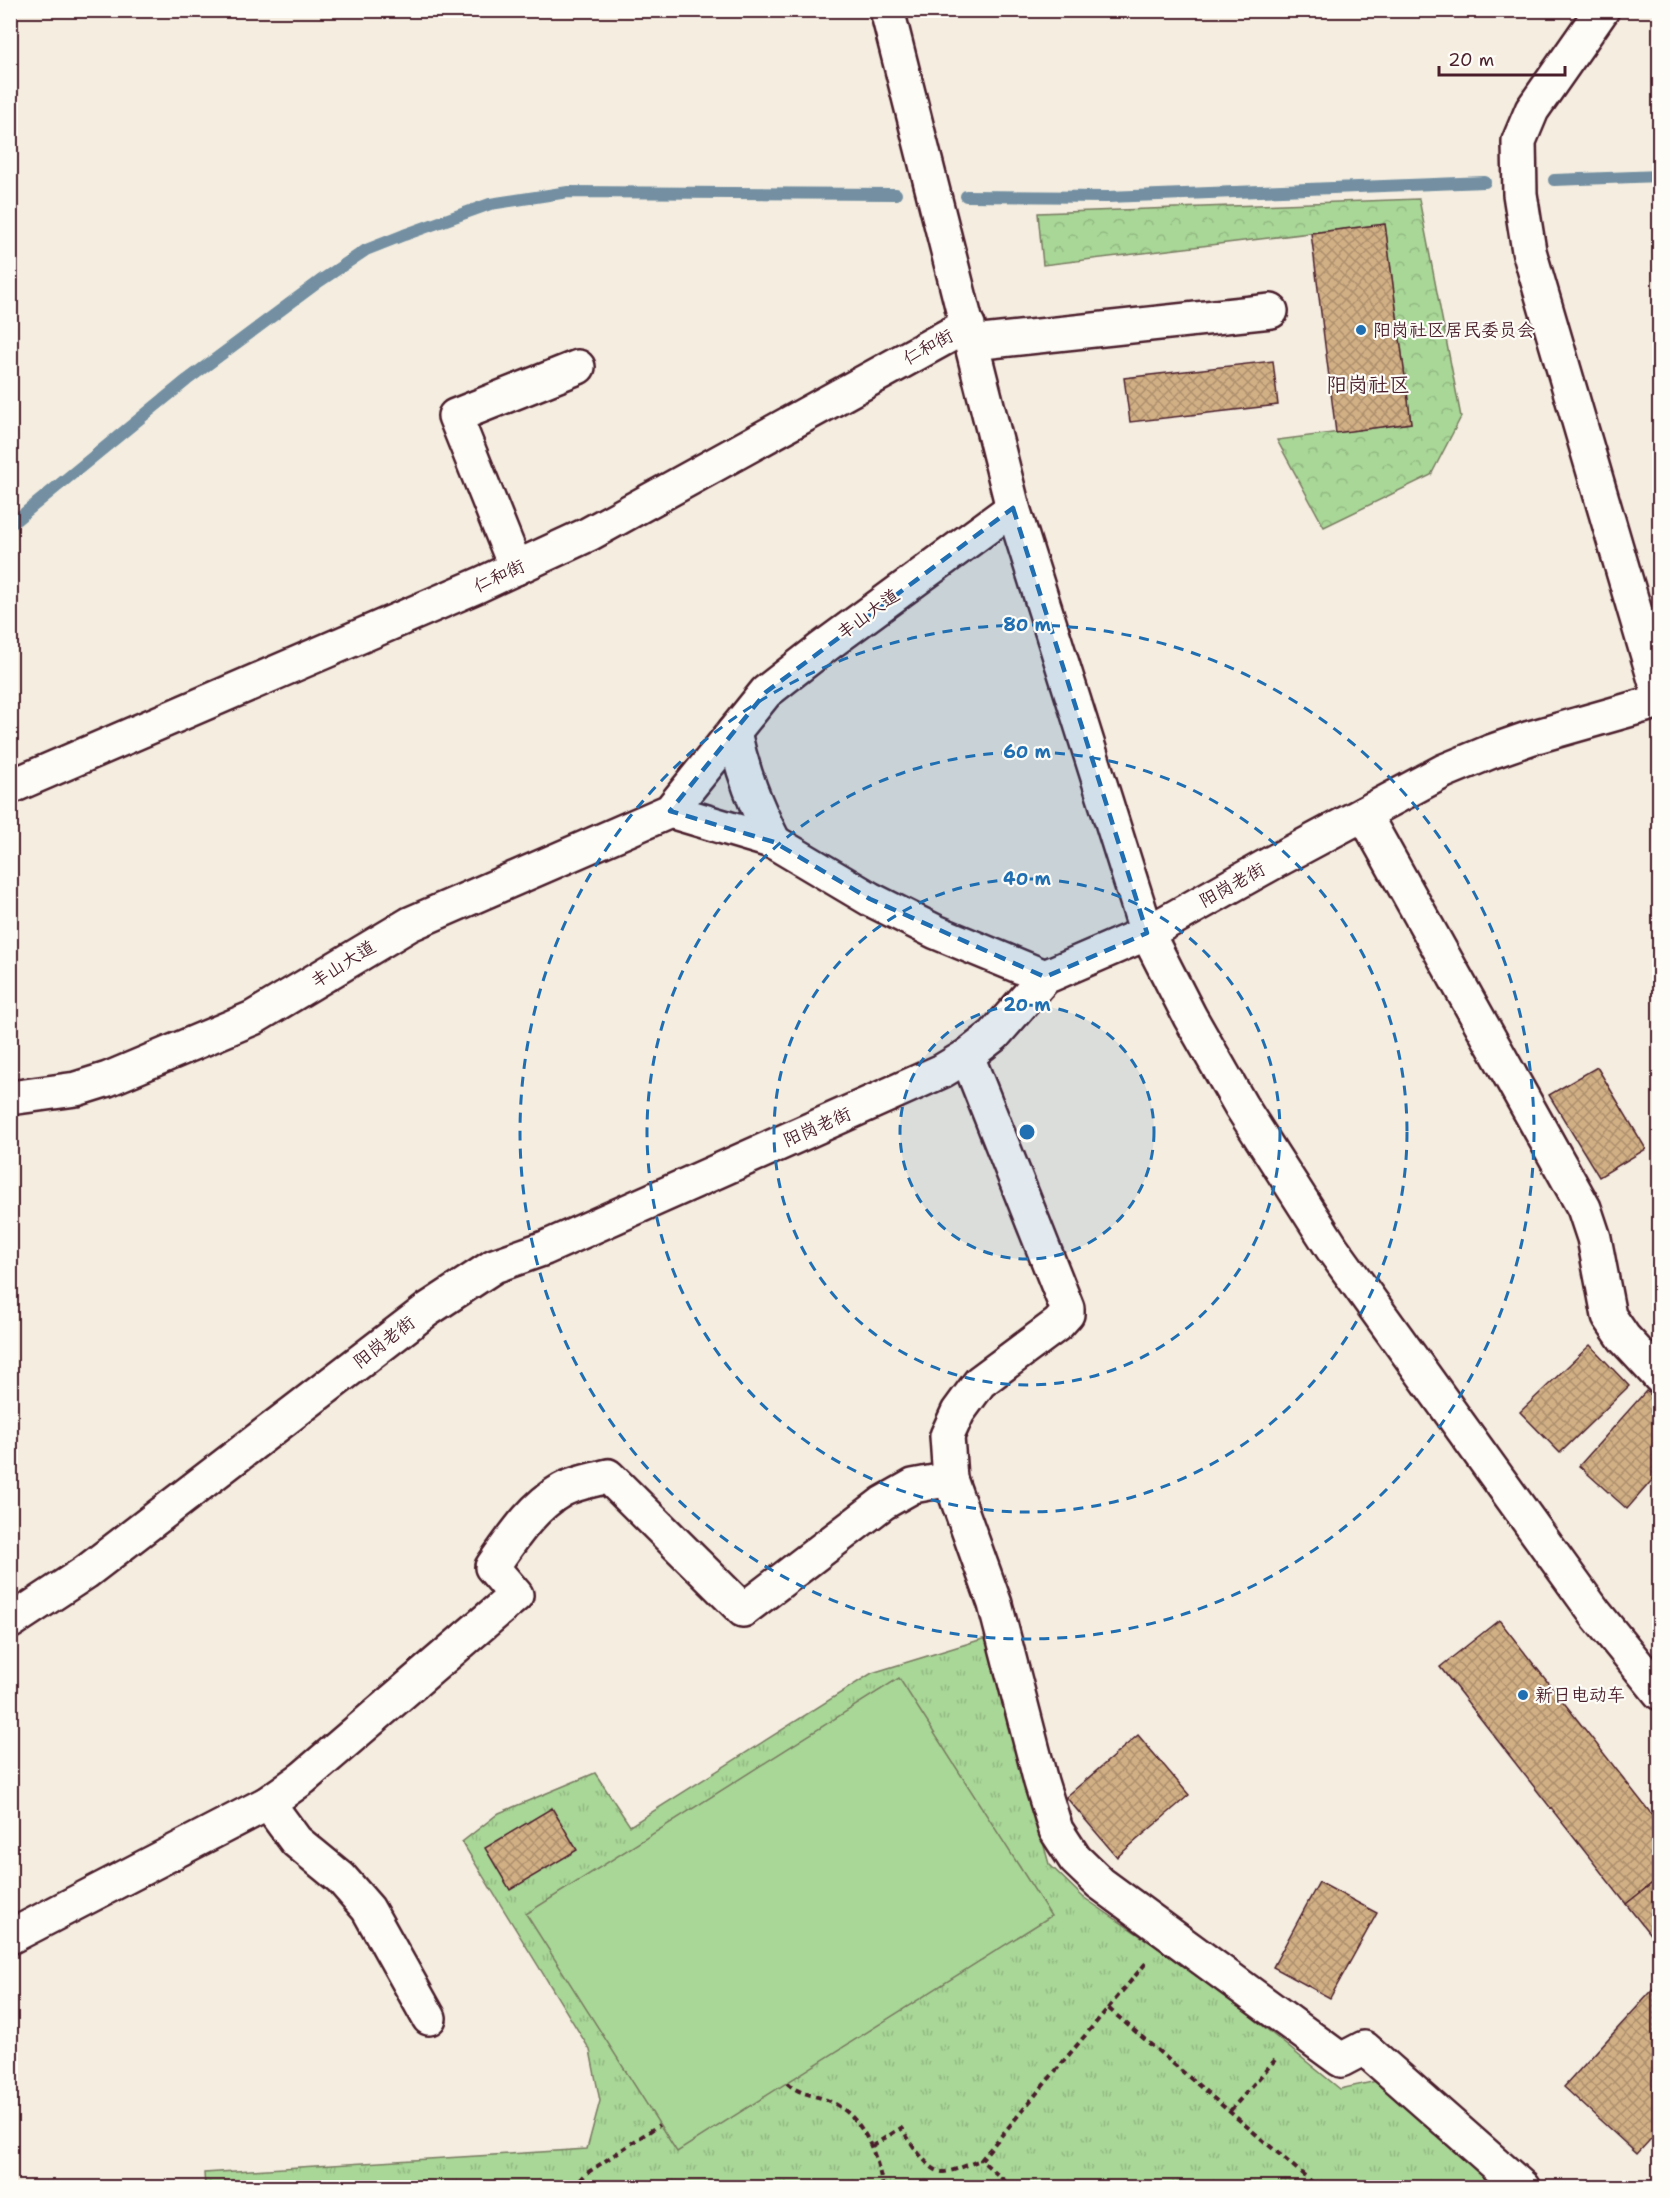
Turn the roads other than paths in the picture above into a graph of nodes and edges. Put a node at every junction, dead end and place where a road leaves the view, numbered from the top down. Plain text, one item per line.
1 (887, 10) edge
2 (1602, 10) edge
3 (1271, 311) dead end
4 (970, 334) junction
5 (578, 367) dead end
6 (1013, 507) junction
7 (516, 568) junction
8 (1659, 697) edge
9 (1659, 702) edge
10 (734, 732) junction
11 (10, 787) edge
12 (670, 811) junction
13 (1364, 814) junction
14 (774, 842) junction
15 (1147, 933) junction
16 (1046, 977) junction
17 (967, 1056) junction
18 (10, 1098) edge
19 (1659, 1377) edge
20 (950, 1479) junction
21 (10, 1622) edge
22 (1659, 1694) edge
23 (268, 1803) junction
24 (10, 1937) edge
25 (429, 2018) dead end
26 (1523, 2187) edge

1 - 4 street
2 - 8 street
3 - 4 street
4 - 6 street
4 - 7 street, 仁和街
5 - 7 street
6 - 10 street, 丰山大道
6 - 15 street
7 - 11 street, 仁和街
9 - 13 street, 阳岗老街
10 - 12 street, 丰山大道
10 - 14 street
12 - 14 street
12 - 18 street, 丰山大道
13 - 15 street, 阳岗老街
13 - 19 street
14 - 16 street
15 - 16 street, 阳岗老街
15 - 22 street
16 - 17 street, 阳岗老街
17 - 20 street
17 - 21 street, 阳岗老街
20 - 23 street
20 - 26 street
23 - 24 street
23 - 25 street

